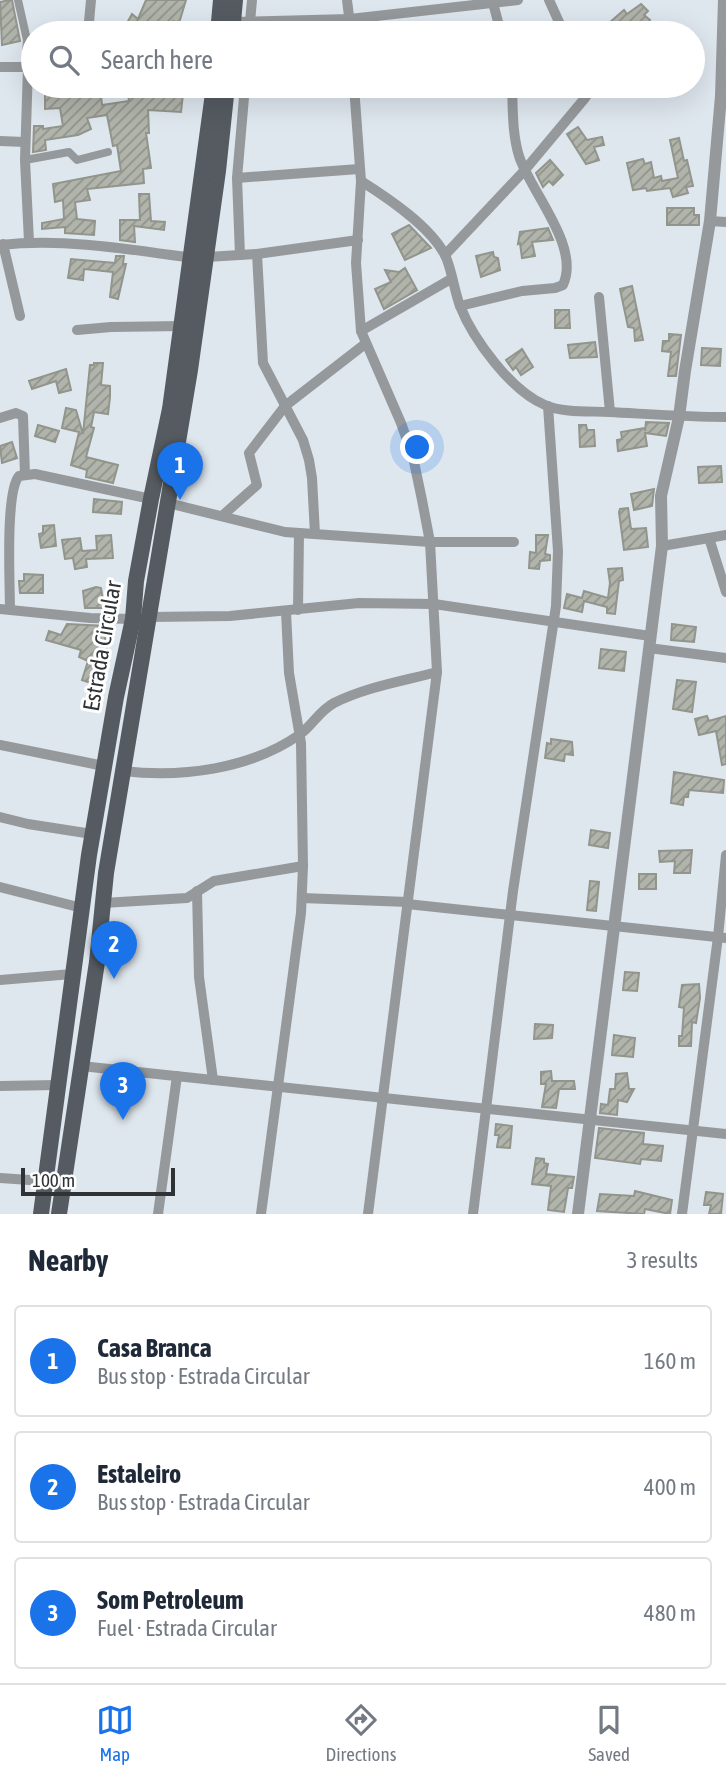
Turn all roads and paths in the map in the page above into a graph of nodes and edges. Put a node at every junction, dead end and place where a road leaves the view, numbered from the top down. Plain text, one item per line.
1 (18, 0) edge
2 (91, 0) edge
3 (221, 0) edge
4 (235, 0) edge
5 (253, 0) edge
6 (347, 0) edge
7 (517, 0) edge
8 (549, 0) edge
9 (724, 0) edge
10 (493, 4) junction
11 (350, 19) junction
12 (23, 21) edge
13 (89, 21) edge
14 (219, 21) edge
15 (233, 21) edge
16 (251, 21) edge
17 (328, 21) edge
18 (498, 21) edge
19 (559, 21) edge
20 (0, 67) edge
21 (21, 67) edge
22 (27, 98) edge
23 (213, 98) edge
24 (225, 98) edge
25 (244, 98) edge
26 (355, 98) edge
27 (512, 98) edge
28 (585, 98) edge
29 (0, 141) edge
30 (25, 142) junction
31 (108, 152) dead end
32 (25, 160) junction
33 (524, 171) junction
34 (360, 175) junction
35 (237, 178) junction
36 (710, 221) junction
37 (726, 222) edge
38 (358, 240) junction
39 (29, 242) junction
40 (2, 245) edge
41 (257, 254) junction
42 (240, 255) junction
43 (445, 256) junction
44 (199, 257) junction
45 (451, 279) junction
46 (599, 297) dead end
47 (460, 306) junction
48 (20, 316) dead end
49 (183, 326) junction
50 (77, 330) dead end
51 (361, 331) junction
52 (365, 344) junction
53 (285, 406) junction
54 (548, 407) junction
55 (610, 412) junction
56 (679, 416) junction
57 (726, 417) edge
58 (0, 418) edge
59 (24, 475) junction
60 (151, 499) junction
61 (168, 503) junction
62 (5, 513) edge
63 (222, 516) junction
64 (299, 533) junction
65 (315, 534) junction
66 (726, 535) edge
67 (709, 538) junction
68 (430, 542) junction
69 (514, 542) dead end
70 (662, 546) junction
71 (726, 592) edge
72 (434, 604) junction
73 (5, 610) edge
74 (298, 610) junction
75 (286, 612) junction
76 (150, 617) junction
77 (132, 619) junction
78 (552, 621) junction
79 (649, 642) junction
80 (726, 658) edge
81 (437, 672) junction
82 (301, 734) junction
83 (0, 745) edge
84 (104, 765) junction
85 (124, 771) junction
86 (0, 817) edge
87 (92, 834) junction
88 (726, 855) edge
89 (303, 866) junction
90 (0, 887) edge
91 (197, 891) junction
92 (302, 898) junction
93 (103, 903) junction
94 (407, 903) junction
95 (82, 908) junction
96 (510, 915) junction
97 (614, 927) junction
98 (722, 938) edge
99 (72, 974) junction
100 (0, 980) edge
101 (81, 1066) junction
102 (177, 1076) junction
103 (213, 1080) junction
104 (57, 1085) junction
105 (0, 1086) edge
106 (278, 1087) junction
107 (382, 1098) junction
108 (486, 1109) junction
109 (590, 1120) junction
110 (692, 1131) junction
111 (726, 1134) edge
112 (0, 1178) edge
113 (44, 1181) junction
114 (41, 1214) edge
115 (58, 1214) edge
116 (158, 1214) edge
117 (261, 1214) edge
118 (368, 1214) edge
119 (472, 1214) edge
120 (578, 1214) edge
121 (682, 1214) edge

1 - 12 street
2 - 13 street
3 - 14 main road
4 - 15 main road
5 - 16 street
6 - 11 street
7 - 10 street
8 - 19 street
9 - 36 street
10 - 11 street
10 - 18 street
11 - 17 street
20 - 21 street
22 - 30 street
23 - 44 main road, Estrada Circular
24 - 44 main road
25 - 35 street
26 - 34 street
27 - 33 street
28 - 33 street
29 - 30 street
30 - 32 street
31 - 32 street
32 - 39 street
33 - 43 street
33 - 47 street
34 - 35 street
34 - 38 street
34 - 43 street
35 - 42 street
36 - 37 street
36 - 56 street
38 - 41 street
38 - 51 street
39 - 40 street
39 - 44 street
40 - 48 street
41 - 42 street
41 - 53 street
42 - 44 street
43 - 45 street
44 - 49 main road, Estrada Circular
44 - 61 main road
45 - 47 street
45 - 51 street
46 - 55 street
47 - 54 street
49 - 50 street
49 - 60 main road, Estrada Circular
51 - 52 street
52 - 53 street
52 - 68 street
53 - 63 street
53 - 65 street
54 - 55 street
54 - 78 street
55 - 56 street
56 - 57 street
56 - 70 street
58 - 59 street
59 - 60 street
59 - 62 street
60 - 77 main road, Estrada Circular
61 - 63 street
61 - 76 main road
62 - 73 street
63 - 64 street
64 - 65 street
64 - 74 street
65 - 68 street
66 - 67 street
67 - 70 street
67 - 71 street
68 - 69 street
68 - 72 street
70 - 79 street
72 - 74 street
72 - 78 street
72 - 81 street
73 - 77 street
74 - 75 street
75 - 76 street
75 - 82 street
76 - 85 main road
77 - 84 main road, Estrada Circular
78 - 79 street
78 - 96 street
79 - 80 street
79 - 97 street
81 - 82 street
81 - 94 street
82 - 85 street
82 - 89 street
83 - 84 street
84 - 87 main road, Estrada Circular
85 - 93 main road
86 - 87 street
87 - 95 main road, Estrada Circular
88 - 98 street
89 - 91 street
89 - 92 street
90 - 95 street
91 - 93 street
91 - 103 street
92 - 94 street
92 - 106 street
93 - 101 main road
94 - 96 street
94 - 107 street
95 - 99 main road, Estrada Circular
96 - 97 street
96 - 108 street
97 - 98 street
97 - 109 street
98 - 110 street
99 - 100 street
99 - 104 main road, Estrada Circular
101 - 102 street
101 - 115 main road
102 - 103 street
102 - 116 street
103 - 106 street
104 - 105 street
104 - 113 main road, Estrada Circular
106 - 107 street
106 - 117 street
107 - 108 street
107 - 118 street
108 - 109 street
108 - 119 street
109 - 110 street
109 - 120 street
110 - 111 street
110 - 121 street
112 - 113 street
113 - 114 main road, Estrada Circular

